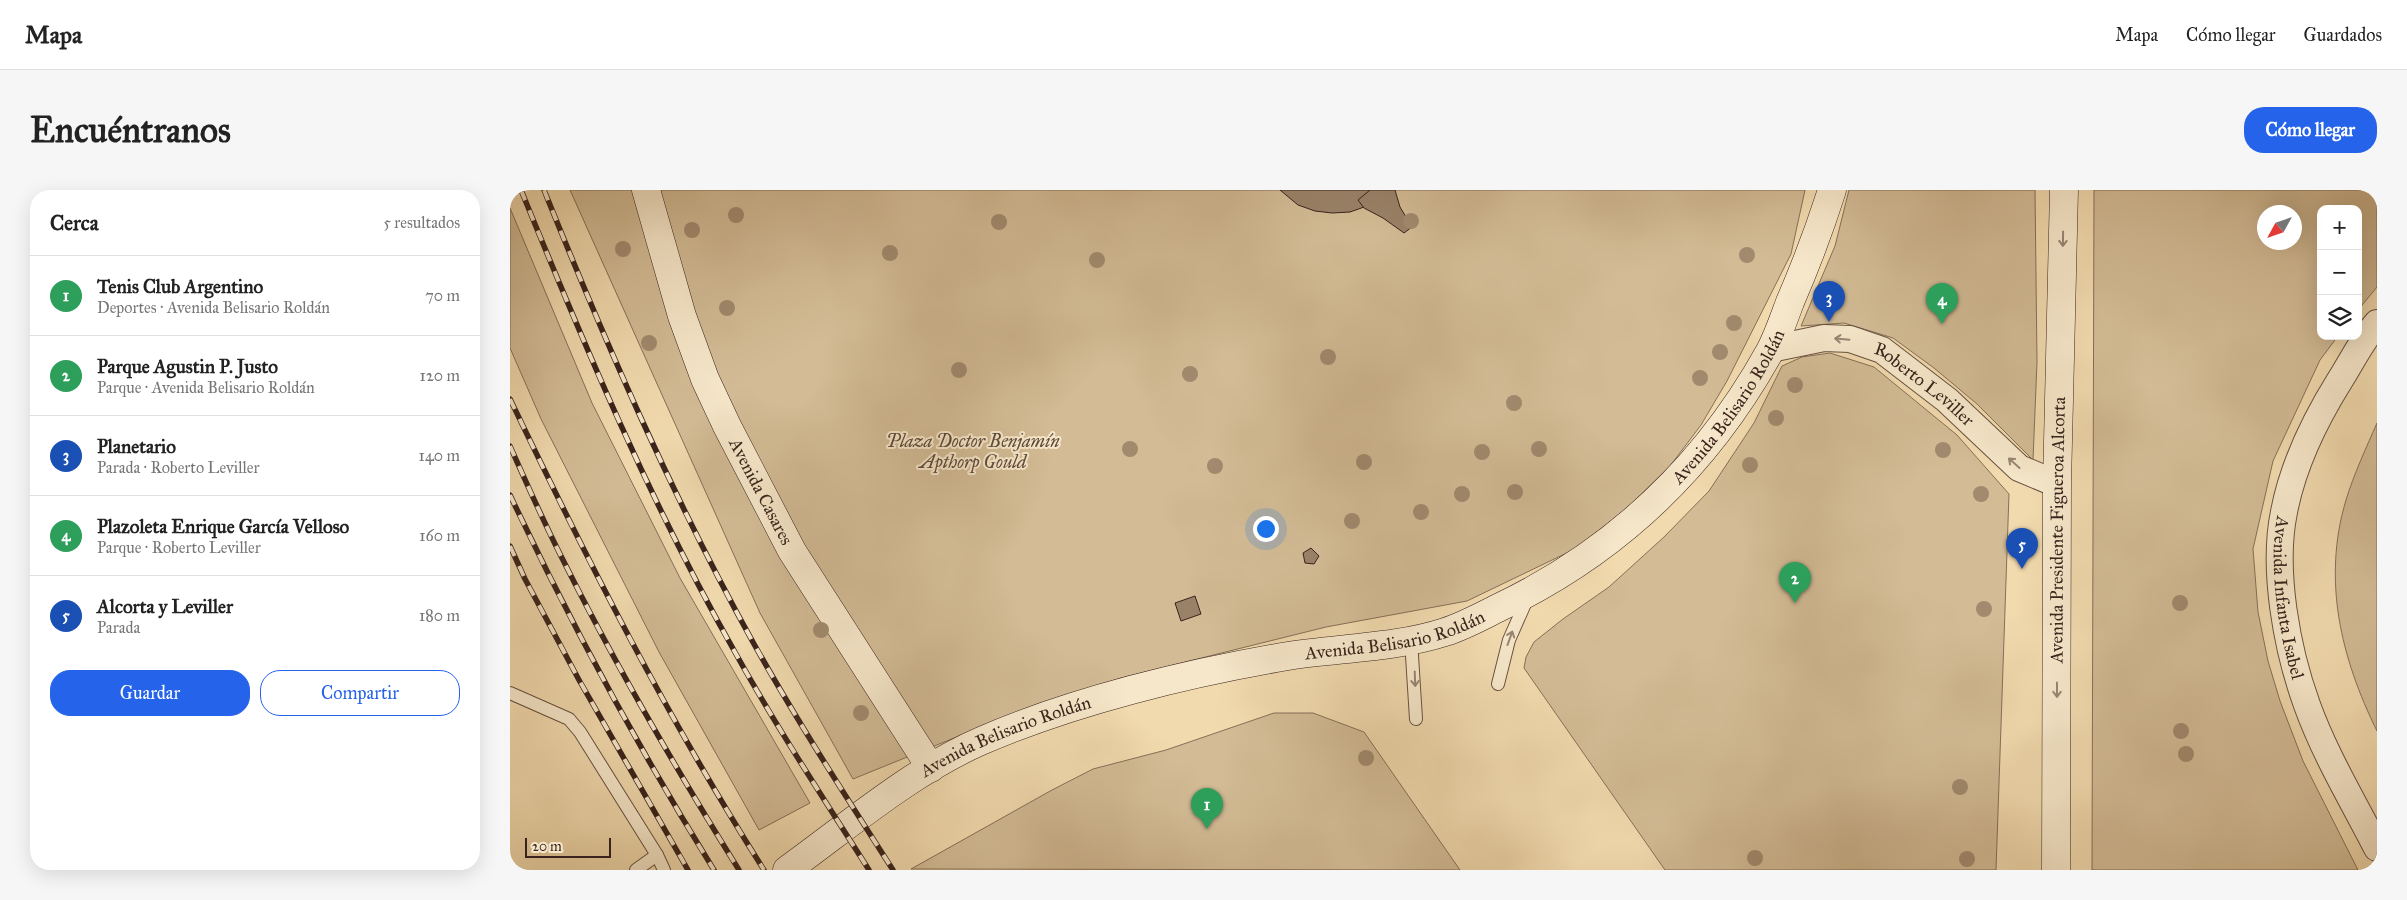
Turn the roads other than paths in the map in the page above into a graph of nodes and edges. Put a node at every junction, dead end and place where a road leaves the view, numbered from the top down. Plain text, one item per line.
1 (646, 190) edge
2 (1832, 190) edge
3 (2064, 190) edge
4 (2377, 323) edge
5 (1771, 349) junction
6 (2057, 484) junction
7 (1529, 594) junction
8 (1411, 640) junction
9 (1498, 684) dead end
10 (510, 693) edge
11 (1416, 718) dead end
12 (931, 768) junction
13 (2377, 848) edge
14 (658, 855) junction
15 (636, 870) edge
16 (664, 870) edge
17 (787, 870) edge
18 (2056, 870) edge

1 - 12 street, Avenida Casares
2 - 5 street, Avenida Belisario Roldán
3 -> 6 street, Avenida Presidente Figueroa Alcorta
4 - 13 street, Avenida Infanta Isabel
6 -> 5 street, Roberto Leviller
5 - 7 street, Avenida Belisario Roldán
6 -> 18 street, Avenida Presidente Figueroa Alcorta
7 - 8 street, Avenida Belisario Roldán
9 -> 7 lane
8 -> 11 lane
8 - 12 street, Avenida Belisario Roldán
10 - 14 lane
12 - 17 street, Avenida Belisario Roldán
14 - 15 lane
14 - 16 lane

